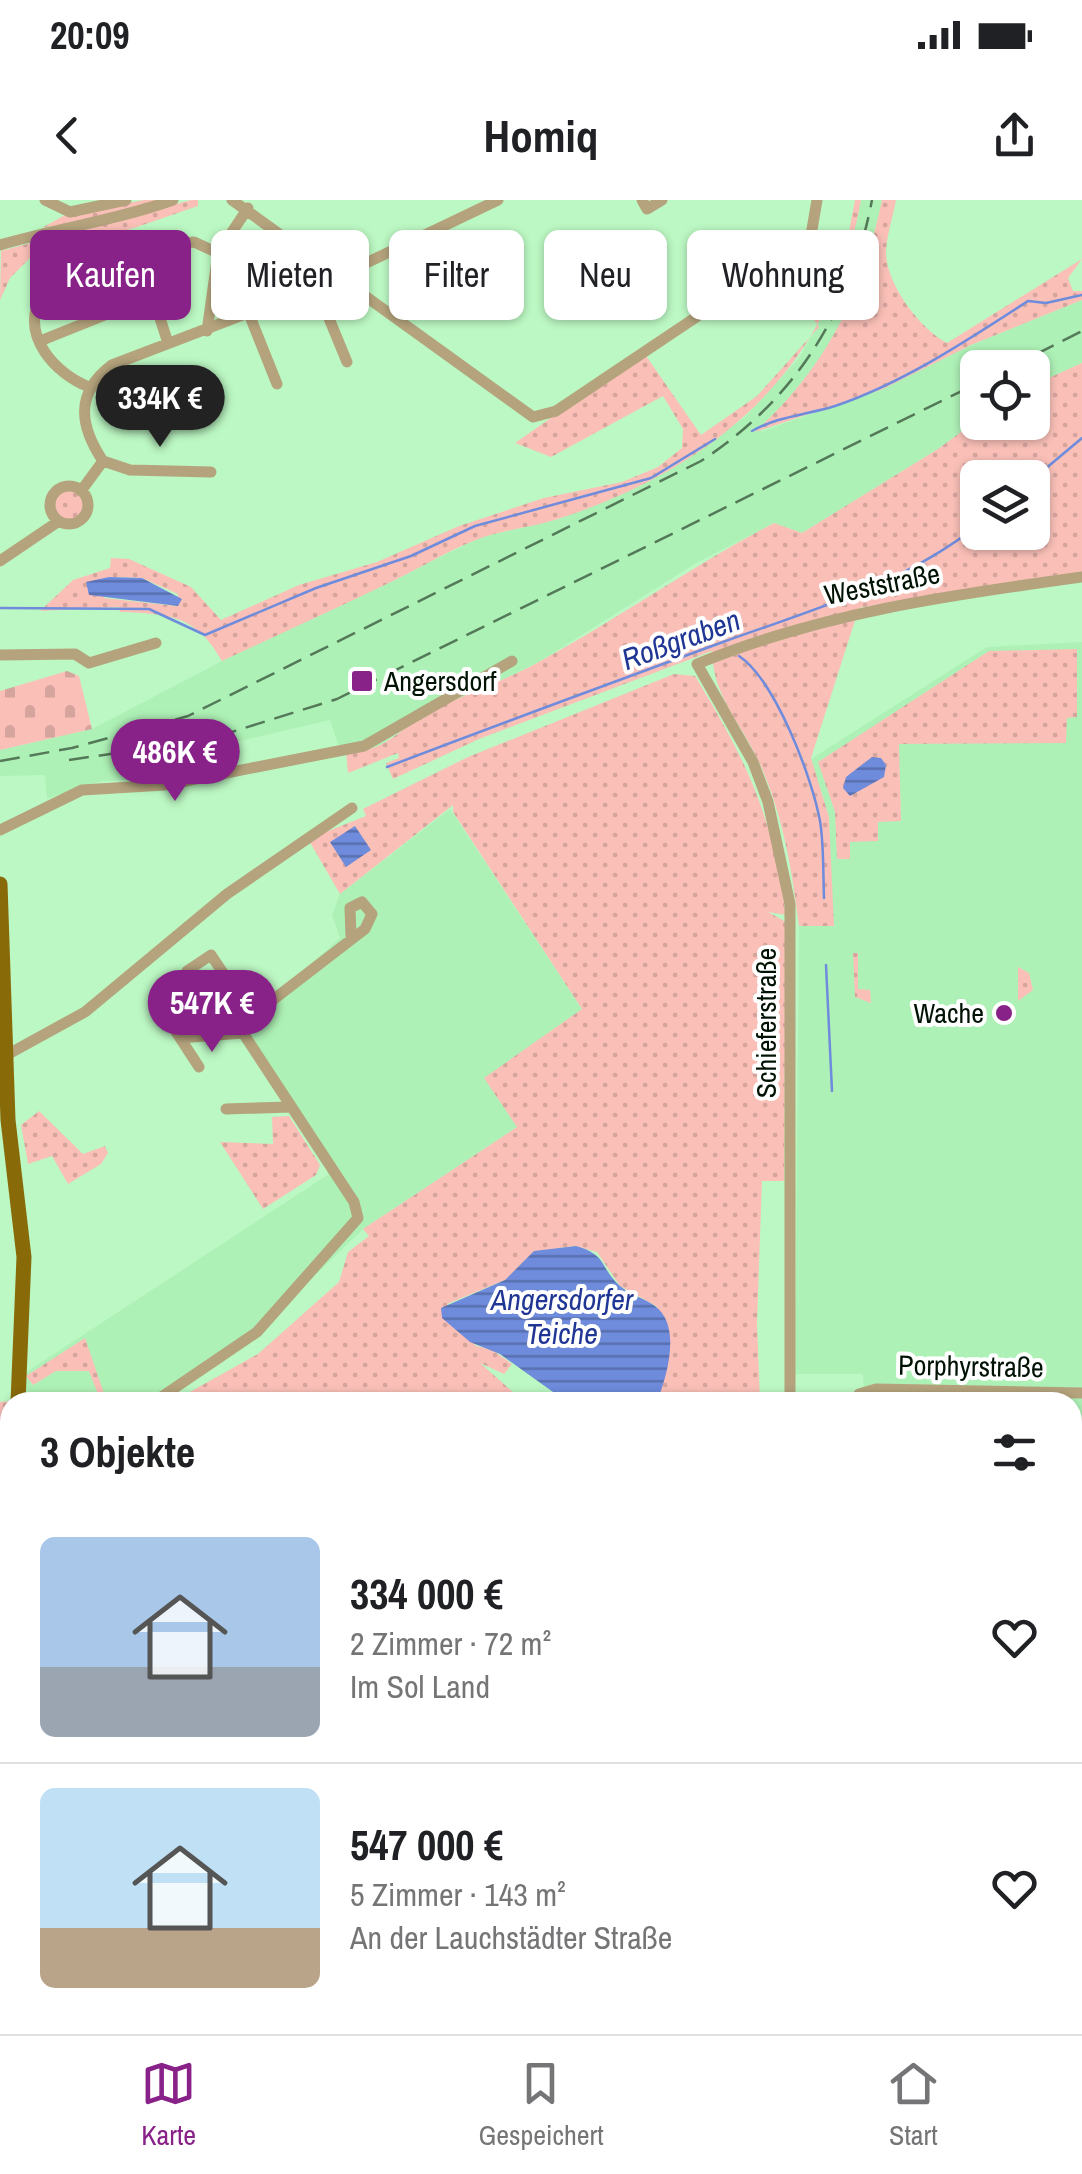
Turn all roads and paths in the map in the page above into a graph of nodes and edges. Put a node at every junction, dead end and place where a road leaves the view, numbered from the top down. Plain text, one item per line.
1 (45, 200) edge
2 (126, 200) edge
3 (173, 200) edge
4 (232, 200) edge
5 (498, 200) edge
6 (642, 200) edge
7 (662, 200) edge
8 (817, 200) edge
9 (248, 208) junction
10 (233, 230) edge
11 (278, 230) edge
12 (0, 245) edge
13 (369, 262) edge
14 (369, 297) edge
15 (211, 298) edge
16 (34, 320) edge
17 (88, 320) edge
18 (160, 320) edge
19 (234, 320) edge
20 (251, 320) edge
21 (330, 320) edge
22 (206, 331) junction
23 (40, 341) junction
24 (168, 343) junction
25 (347, 362) dead end
26 (278, 384) dead end
27 (89, 387) junction
28 (103, 461) junction
29 (211, 472) dead end
30 (82, 491) junction
31 (58, 521) junction
32 (0, 561) edge
33 (1082, 577) edge
34 (156, 644) dead end
35 (0, 655) edge
36 (512, 661) dead end
37 (697, 664) joint
38 (352, 808) dead end
39 (0, 830) edge
40 (0, 884) edge
41 (351, 936) dead end
42 (186, 971) dead end
43 (156, 1001) dead end
44 (252, 1016) junction
45 (243, 1033) junction
46 (180, 1038) junction
47 (3, 1057) edge
48 (199, 1067) dead end
49 (290, 1107) junction
50 (226, 1109) dead end
51 (18, 1392) edge
52 (169, 1392) edge
53 (790, 1392) edge
54 (869, 1392) edge
55 (1030, 1392) edge

1 - 2 street
3 - 12 street
4 - 9 street
5 - 13 street
6 - 7 street
8 - 14 street
9 - 10 street
9 - 11 street
15 - 22 street
16 - 23 street
17 - 23 street
18 - 24 street
19 - 22 street
20 - 26 street
21 - 25 street
22 - 24 street
23 - 27 street
24 - 27 street
27 - 28 street
28 - 29 street
28 - 30 street
30 - 31 street
30 - 31 street
31 - 32 street
33 - 37 street, Weststraße
34 - 35 street
36 - 39 street
37 - 53 street, Schieferstraße
38 - 47 street
40 - 47 main road
41 - 44 street
42 - 44 street
43 - 46 street
44 - 45 street
45 - 46 street
45 - 49 street
46 - 48 street
47 - 51 main road
49 - 50 street
49 - 52 street
54 - 55 street, Porphyrstraße

